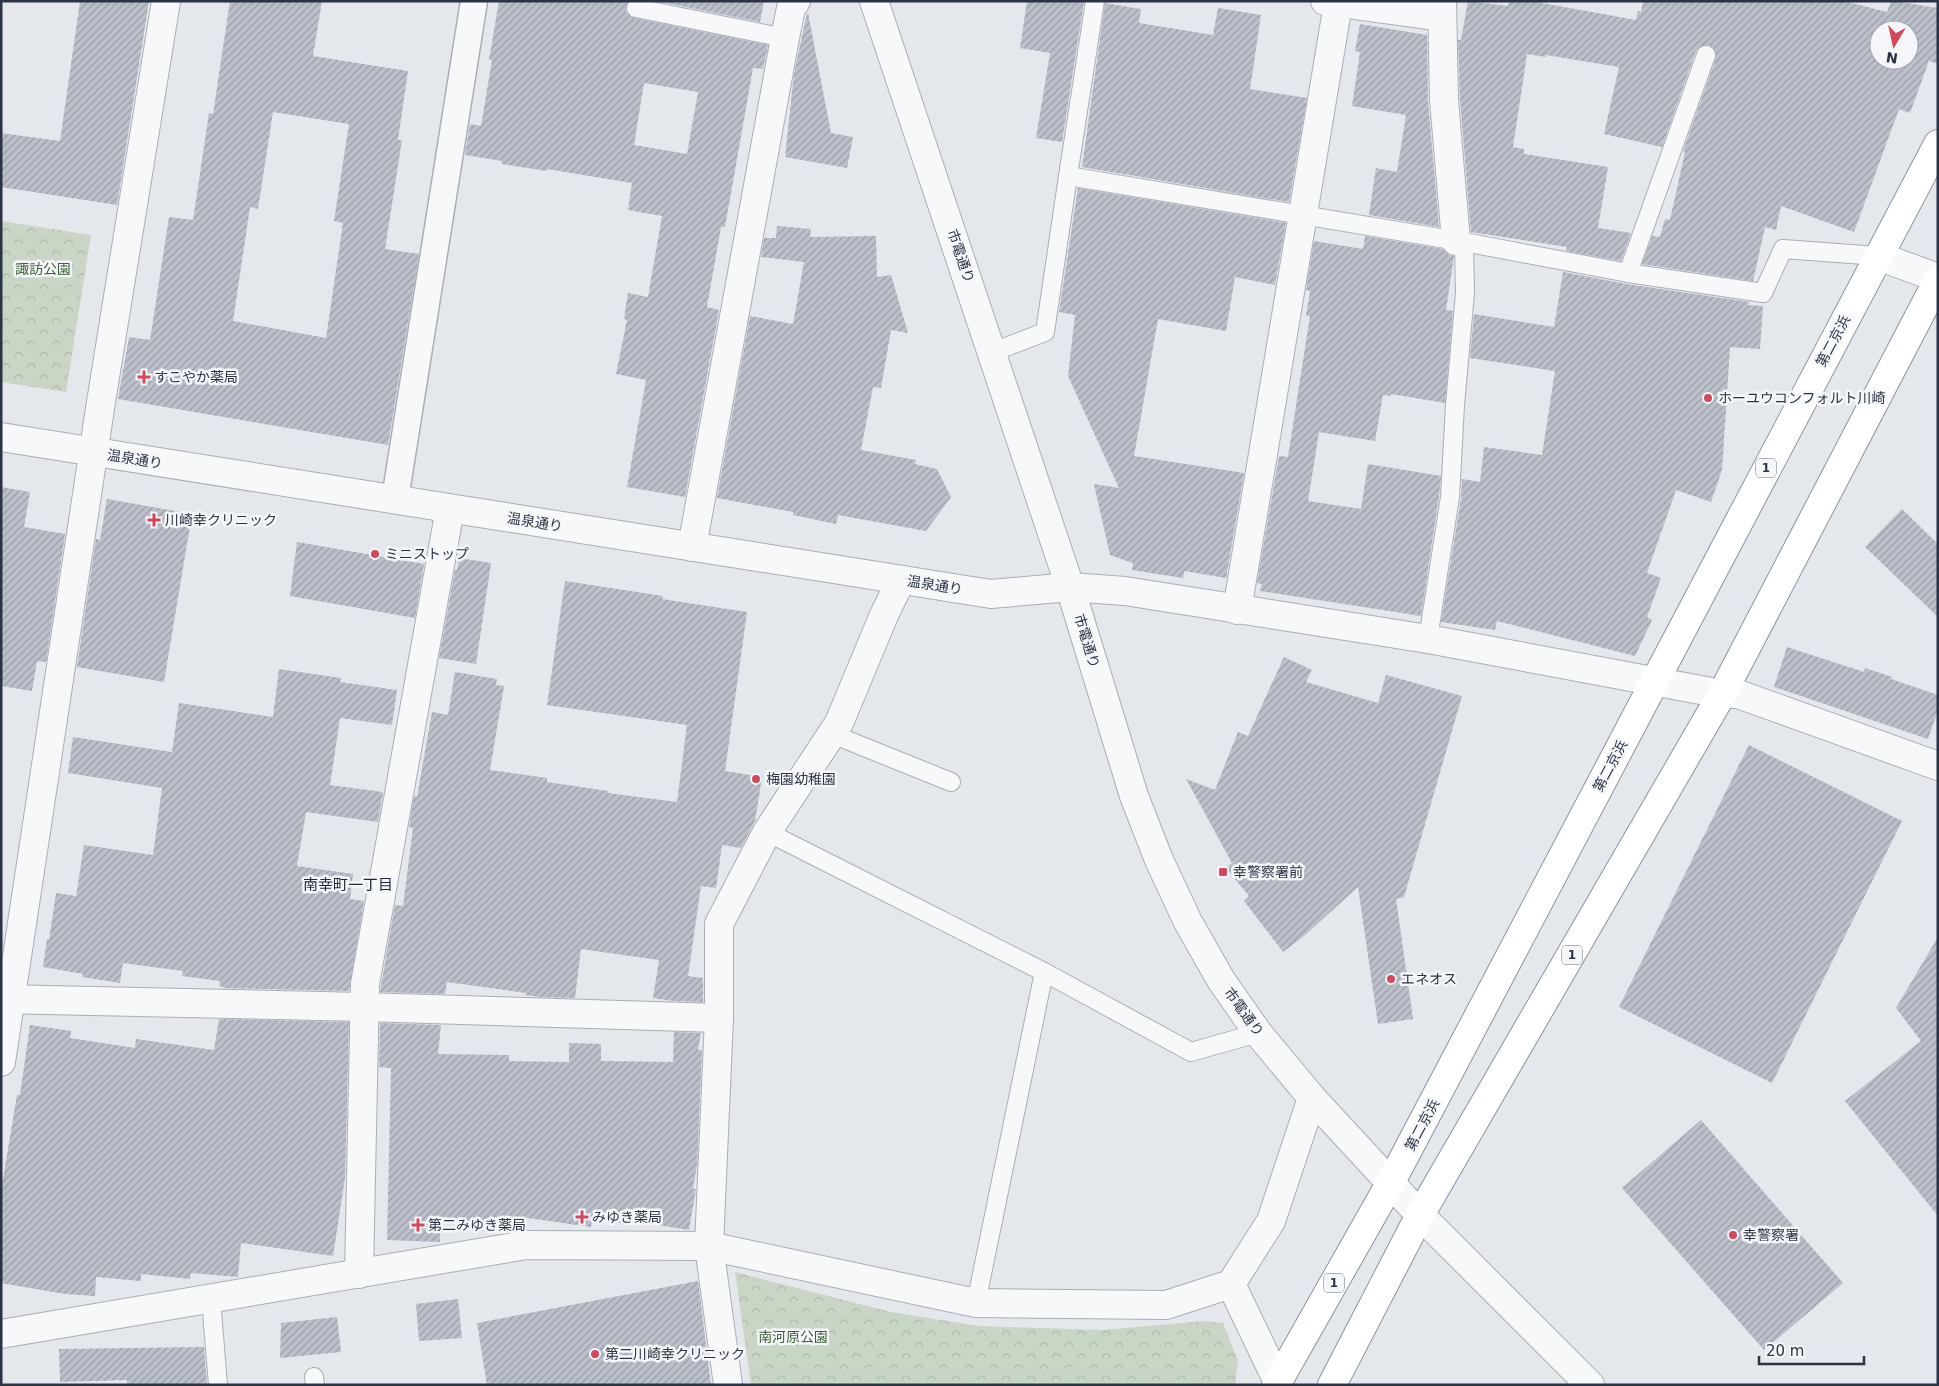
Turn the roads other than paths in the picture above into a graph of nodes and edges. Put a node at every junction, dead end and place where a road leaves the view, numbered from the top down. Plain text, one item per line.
1 (166, 1) edge
2 (474, 1) edge
3 (796, 1) edge
4 (874, 1) edge
5 (1095, 1) edge
6 (1332, 2) edge
7 (636, 8) dead end
8 (1442, 9) edge
9 (785, 38) junction
10 (1706, 56) dead end
11 (1938, 144) edge
12 (1068, 176) junction
13 (1304, 215) junction
14 (1460, 242) junction
15 (1878, 256) junction
16 (1628, 273) junction
17 (1938, 279) edge
18 (993, 352) junction
19 (1, 437) edge
20 (94, 452) junction
21 (395, 499) junction
22 (450, 508) junction
23 (692, 547) junction
24 (901, 580) junction
25 (1070, 587) junction
26 (1237, 610) junction
27 (1428, 639) junction
28 (1654, 681) junction
29 (1722, 694) junction
30 (832, 734) junction
31 (1938, 766) edge
32 (951, 782) dead end
33 (767, 832) junction
34 (1044, 972) junction
35 (6, 999) edge
36 (364, 1006) junction
37 (719, 1018) junction
38 (1258, 1033) junction
39 (1, 1062) edge
40 (1312, 1098) junction
41 (1391, 1182) junction
42 (1420, 1215) junction
43 (709, 1246) junction
44 (360, 1274) junction
45 (1231, 1284) junction
46 (212, 1299) junction
47 (976, 1303) junction
48 (1, 1334) edge
49 (1277, 1383) edge
50 (218, 1385) edge
51 (728, 1385) edge
52 (1332, 1385) edge
53 (1590, 1385) edge

1 - 20 street
2 - 21 street
3 - 9 street
4 - 18 street, 市電通り
5 - 12 lane
6 - 8 street
6 - 13 street
7 - 9 lane
8 - 14 street
9 - 23 street
10 - 16 lane
11 - 15 highway, 第二京浜 / 1
12 - 13 lane
12 - 18 lane
13 - 14 lane
13 - 26 street
14 - 16 lane
14 - 27 lane
15 - 16 lane
15 - 17 street
15 - 28 highway, 第二京浜 / 1
17 - 29 highway, 1
18 - 25 street, 市電通り
19 - 20 street, 温泉通り
20 - 21 street, 温泉通り
20 - 35 street
21 - 22 street, 温泉通り
22 - 23 street, 温泉通り
22 - 36 street
23 - 24 street, 温泉通り
24 - 25 street, 温泉通り
24 - 30 street
25 - 26 street, 温泉通り
25 - 38 street, 市電通り
26 - 27 street, 温泉通り
27 - 28 street, 温泉通り
28 - 29 street, 温泉通り
28 - 41 highway, 第二京浜 / 1
29 - 31 street, 温泉通り
29 - 42 highway, 1
30 - 32 lane
30 - 33 street
33 - 34 lane
33 - 37 street
34 - 38 lane
34 - 47 lane
35 - 36 street
35 - 39 street
36 - 37 street
36 - 44 street
37 - 43 street
38 - 40 street, 市電通り
40 - 41 street, 市電通り
40 - 45 street
41 - 42 street, 市電通り
41 - 49 highway, 第二京浜 / 1
42 - 52 highway, 1
42 - 53 street, 市電通り
43 - 44 street
43 - 47 street
43 - 51 street
44 - 46 street
45 - 47 street
45 - 49 street
46 - 48 street
46 - 50 lane

